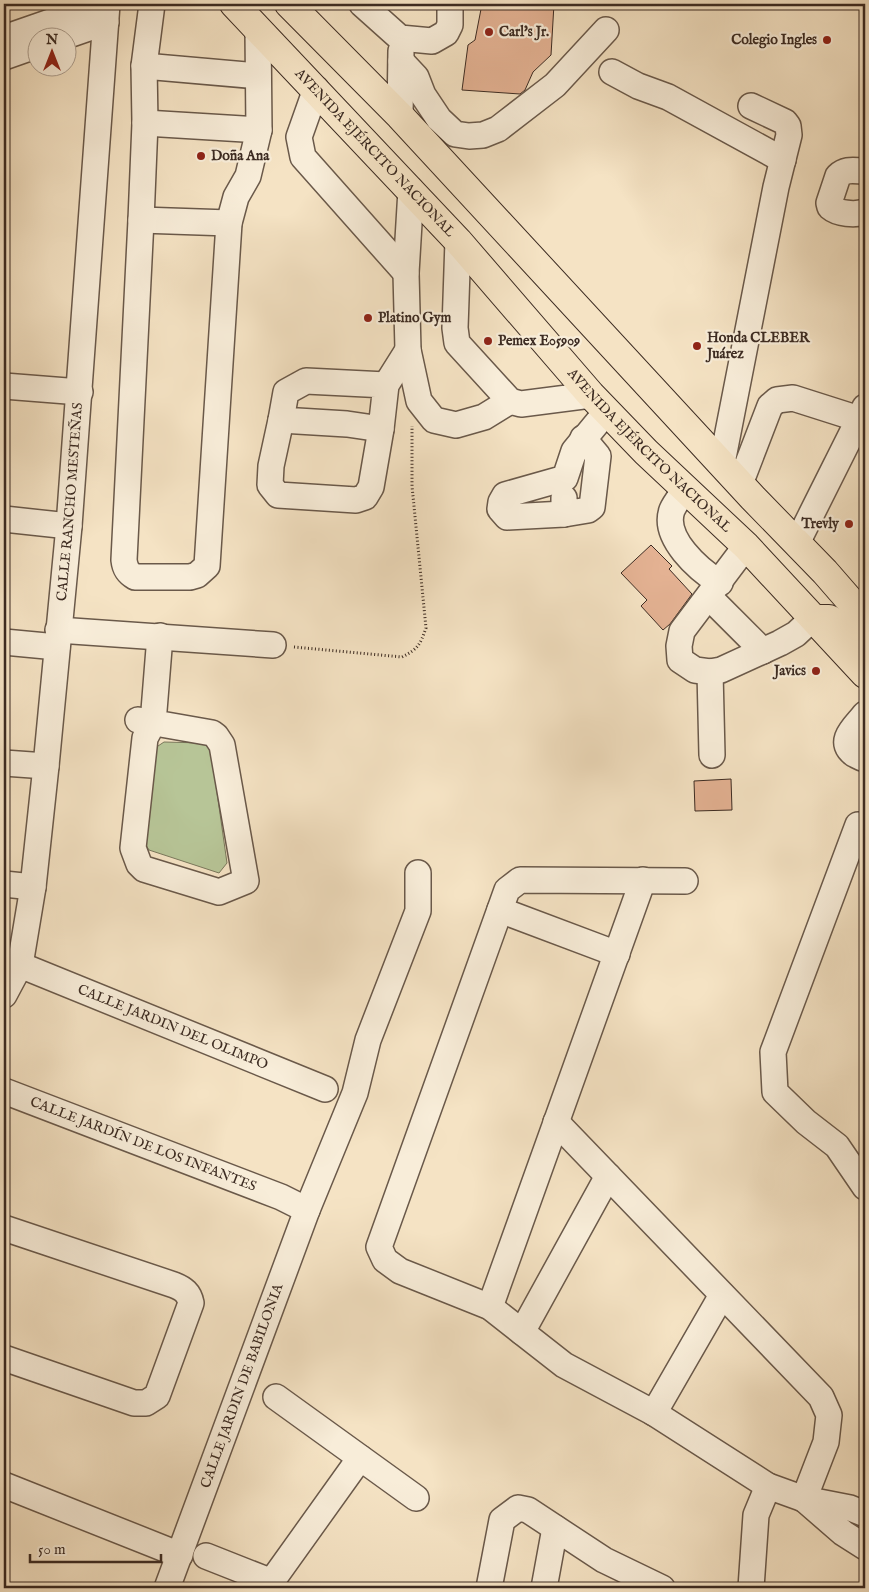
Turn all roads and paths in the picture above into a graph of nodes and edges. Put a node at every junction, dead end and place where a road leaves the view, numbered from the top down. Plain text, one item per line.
1 (152, 4) edge
2 (234, 4) edge
3 (289, 4) edge
4 (450, 4) edge
5 (365, 5) edge
6 (105, 10) edge
7 (76, 28) edge
8 (606, 30) dead end
9 (258, 31) junction
10 (4, 38) edge
11 (28, 49) edge
12 (401, 50) junction
13 (4, 57) edge
14 (144, 66) junction
15 (612, 72) dead end
16 (258, 76) junction
17 (316, 89) junction
18 (751, 106) dead end
19 (400, 116) junction
20 (144, 123) junction
21 (260, 130) junction
22 (783, 160) junction
23 (865, 171) edge
24 (411, 190) junction
25 (865, 212) edge
26 (141, 220) junction
27 (229, 223) junction
28 (458, 241) junction
29 (406, 273) junction
30 (408, 350) junction
31 (386, 385) junction
32 (4, 386) edge
33 (80, 392) junction
34 (419, 401) junction
35 (510, 401) junction
36 (599, 403) junction
37 (862, 413) edge
38 (281, 420) junction
39 (381, 429) junction
40 (583, 438) junction
41 (722, 464) junction
42 (564, 478) junction
43 (740, 484) junction
44 (685, 490) junction
45 (564, 514) junction
46 (4, 519) edge
47 (69, 526) junction
48 (797, 543) junction
49 (746, 546) junction
50 (825, 572) junction
51 (714, 590) junction
52 (862, 608) edge
53 (812, 619) junction
54 (150, 635) junction
55 (57, 638) junction
56 (865, 641) edge
57 (4, 642) edge
58 (273, 645) joint
59 (763, 651) junction
60 (710, 672) junction
61 (865, 674) edge
62 (865, 714) edge
63 (145, 727) junction
64 (712, 755) dead end
65 (865, 759) edge
66 (4, 763) edge
67 (46, 766) junction
68 (858, 825) dead end
69 (418, 873) dead end
70 (644, 880) junction
71 (685, 881) dead end
72 (4, 884) edge
73 (33, 887) junction
74 (500, 910) junction
75 (617, 954) junction
76 (20, 965) junction
77 (4, 995) edge
78 (325, 1089) dead end
79 (4, 1091) edge
80 (556, 1122) junction
81 (608, 1176) junction
82 (865, 1187) edge
83 (307, 1210) junction
84 (4, 1228) edge
85 (722, 1294) junction
86 (490, 1307) junction
87 (522, 1332) junction
88 (4, 1358) edge
89 (276, 1397) dead end
90 (654, 1413) junction
91 (360, 1458) junction
92 (4, 1485) edge
93 (768, 1486) junction
94 (416, 1498) dead end
95 (804, 1498) junction
96 (865, 1514) edge
97 (555, 1528) junction
98 (865, 1547) edge
99 (180, 1555) junction
100 (206, 1556) dead end
101 (270, 1585) edge
102 (167, 1588) edge
103 (489, 1588) edge
104 (544, 1588) edge
105 (662, 1588) edge
106 (751, 1588) edge

1 - 14 street
2 - 9 main road, AVENIDA EJÉRCITO NACIONAL
3 - 19 main road
4 - 12 street
5 - 12 street
6 - 7 street
6 - 10 street
6 - 33 street, CALLE RANCHO MESTEÑAS
8 - 12 street
9 - 16 street
9 - 17 main road, AVENIDA EJÉRCITO NACIONAL
11 - 13 street
12 - 19 street
14 - 16 street
14 - 20 street
15 - 22 street
16 - 21 street
17 - 24 main road, AVENIDA EJÉRCITO NACIONAL
17 - 29 street
18 - 22 street
19 - 41 main road
20 - 21 street
20 - 26 street
21 - 27 street
22 - 41 street
23 - 25 street
24 - 28 main road, AVENIDA EJÉRCITO NACIONAL
24 - 29 street
26 - 27 street
26 - 27 street
28 - 35 street
28 - 36 main road, AVENIDA EJÉRCITO NACIONAL
29 - 30 street
30 - 31 street
30 - 34 street
31 - 38 street
31 - 39 street
32 - 33 street
33 - 47 street, CALLE RANCHO MESTEÑAS
34 - 35 street
34 - 58 path
35 - 36 street
36 - 40 street
36 - 44 main road, AVENIDA EJÉRCITO NACIONAL
37 - 43 street
37 - 48 street
38 - 39 street
38 - 39 street
40 - 42 street
40 - 45 street
41 - 43 main road
42 - 45 street
42 - 45 street
43 - 48 main road
44 - 49 main road, AVENIDA EJÉRCITO NACIONAL
44 - 51 street
46 - 47 street
47 - 55 street, CALLE RANCHO MESTEÑAS
48 - 50 main road
49 - 50 main road
49 - 51 street
49 - 53 main road, AVENIDA EJÉRCITO NACIONAL
50 - 52 main road
51 - 59 street
51 - 60 street
53 - 56 main road
53 - 59 street
53 - 61 main road, AVENIDA EJÉRCITO NACIONAL
54 - 55 street
54 - 58 street
54 - 63 street
55 - 57 street
55 - 67 street, CALLE RANCHO MESTEÑAS
59 - 60 street
60 - 64 street
62 - 65 street
63 - 63 street
66 - 67 street
67 - 73 street, CALLE RANCHO MESTEÑAS
68 - 82 street
69 - 83 street, CALLE JARDIN DE BABILONIA
70 - 71 street
70 - 74 street
70 - 75 street
72 - 73 street
73 - 76 street, CALLE RANCHO MESTEÑAS
74 - 75 street
74 - 86 street
75 - 80 street
76 - 77 street, CALLE RANCHO MESTEÑAS
76 - 78 street, CALLE JARDIN DEL OLIMPO
79 - 83 street, CALLE JARDÍN DE LOS INFANTES
80 - 81 street
80 - 86 street
81 - 85 street
81 - 87 street
83 - 99 street, CALLE JARDIN DE BABILONIA
84 - 88 street
85 - 90 street
85 - 95 street
86 - 87 street
87 - 90 street
89 - 91 street
90 - 93 street
91 - 94 street
91 - 101 street
92 - 99 street
93 - 95 street
93 - 106 street
95 - 96 street
95 - 98 street
97 - 103 street
97 - 104 street
97 - 105 street
99 - 102 street, CALLE JARDIN DE BABILONIA
100 - 101 street

